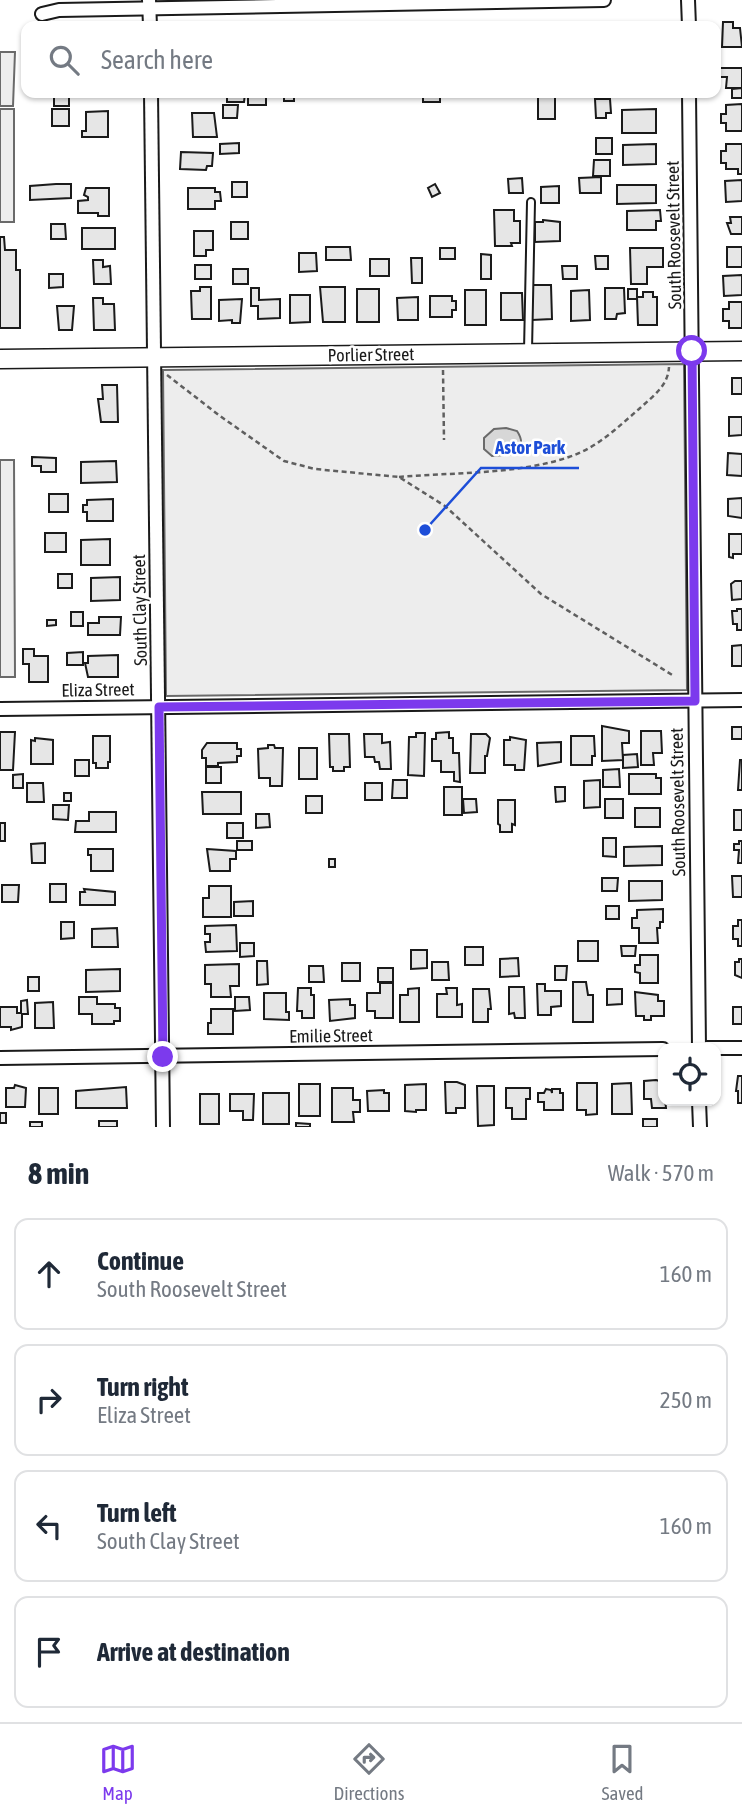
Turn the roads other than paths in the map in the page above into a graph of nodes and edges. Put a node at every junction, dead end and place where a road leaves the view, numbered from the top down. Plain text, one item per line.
1 (604, 0) edge
2 (688, 0) edge
3 (149, 4) edge
4 (42, 14) dead end
5 (689, 21) edge
6 (151, 98) edge
7 (690, 98) edge
8 (531, 202) dead end
9 (692, 351) junction
10 (742, 351) edge
11 (527, 353) junction
12 (0, 359) edge
13 (160, 365) junction
14 (742, 700) edge
15 (695, 701) junction
16 (159, 707) junction
17 (0, 709) edge
18 (699, 1043) edge
19 (721, 1048) edge
20 (742, 1048) edge
21 (658, 1049) edge
22 (163, 1057) junction
23 (0, 1059) edge
24 (699, 1106) edge
25 (163, 1127) edge
26 (700, 1127) edge

1 - 3 street
2 - 5 street
3 - 4 street
6 - 13 street, South Clay Street
7 - 9 street, South Roosevelt Street
8 - 11 lane
9 - 10 street, Porlier Street
9 - 11 street, Porlier Street
9 - 15 street, South Roosevelt Street
11 - 13 street, Porlier Street
12 - 13 street, Porlier Street
13 - 16 street, South Clay Street
14 - 15 street, Eliza Street
15 - 16 street, Eliza Street
15 - 18 street, South Roosevelt Street
16 - 17 street, Eliza Street
16 - 22 street, South Clay Street
19 - 20 street
21 - 22 street, Emilie Street
22 - 23 street, Emilie Street
22 - 25 street, South Clay Street
24 - 26 street

